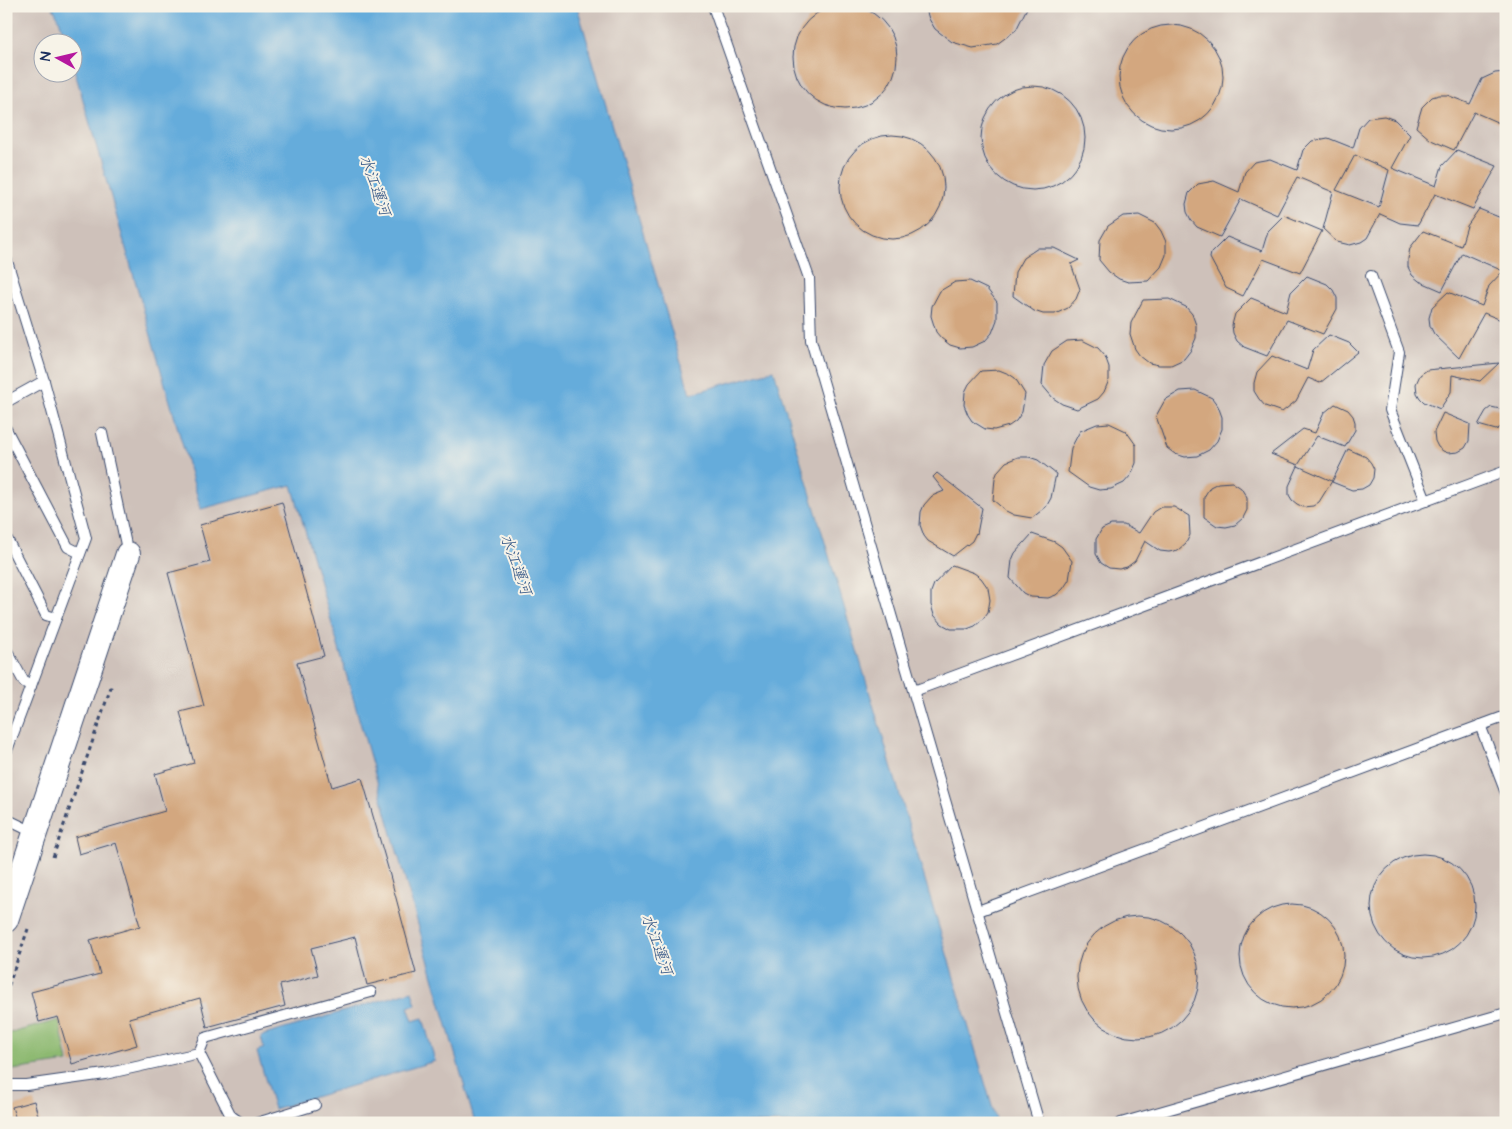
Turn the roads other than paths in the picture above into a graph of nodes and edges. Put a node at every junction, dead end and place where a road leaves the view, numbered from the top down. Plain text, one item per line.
1 (713, 6) edge
2 (6, 258) edge
3 (1371, 276) dead end
4 (44, 381) junction
5 (6, 402) edge
6 (6, 430) edge
7 (102, 433) dead end
8 (1506, 471) edge
9 (1426, 501) junction
10 (6, 537) edge
11 (80, 553) junction
12 (128, 554) joint
13 (56, 618) junction
14 (6, 649) edge
15 (31, 686) junction
16 (914, 692) junction
17 (1506, 716) edge
18 (1480, 725) junction
19 (6, 753) edge
20 (1506, 793) edge
21 (6, 817) edge
22 (35, 833) junction
23 (978, 912) junction
24 (6, 920) edge
25 (371, 992) dead end
26 (1506, 1013) edge
27 (200, 1053) junction
28 (6, 1085) edge
29 (315, 1105) dead end
30 (281, 1119) edge
31 (241, 1123) edge
32 (256, 1123) edge
33 (1039, 1123) edge
34 (1121, 1123) edge

1 - 16 lane
2 - 4 lane
3 - 9 lane
4 - 5 lane
4 - 11 lane
6 - 11 lane
7 - 12 lane
8 - 9 lane
9 - 16 lane
10 - 13 lane
11 - 13 lane
12 - 22 street
13 - 15 lane
14 - 15 lane
15 - 19 lane
16 - 23 lane
17 - 18 lane
18 - 20 lane
18 - 23 lane
21 - 22 lane
22 - 24 street
23 - 33 lane
25 - 27 lane
26 - 34 lane
27 - 28 lane
27 - 31 lane
29 - 30 lane
30 - 32 lane

